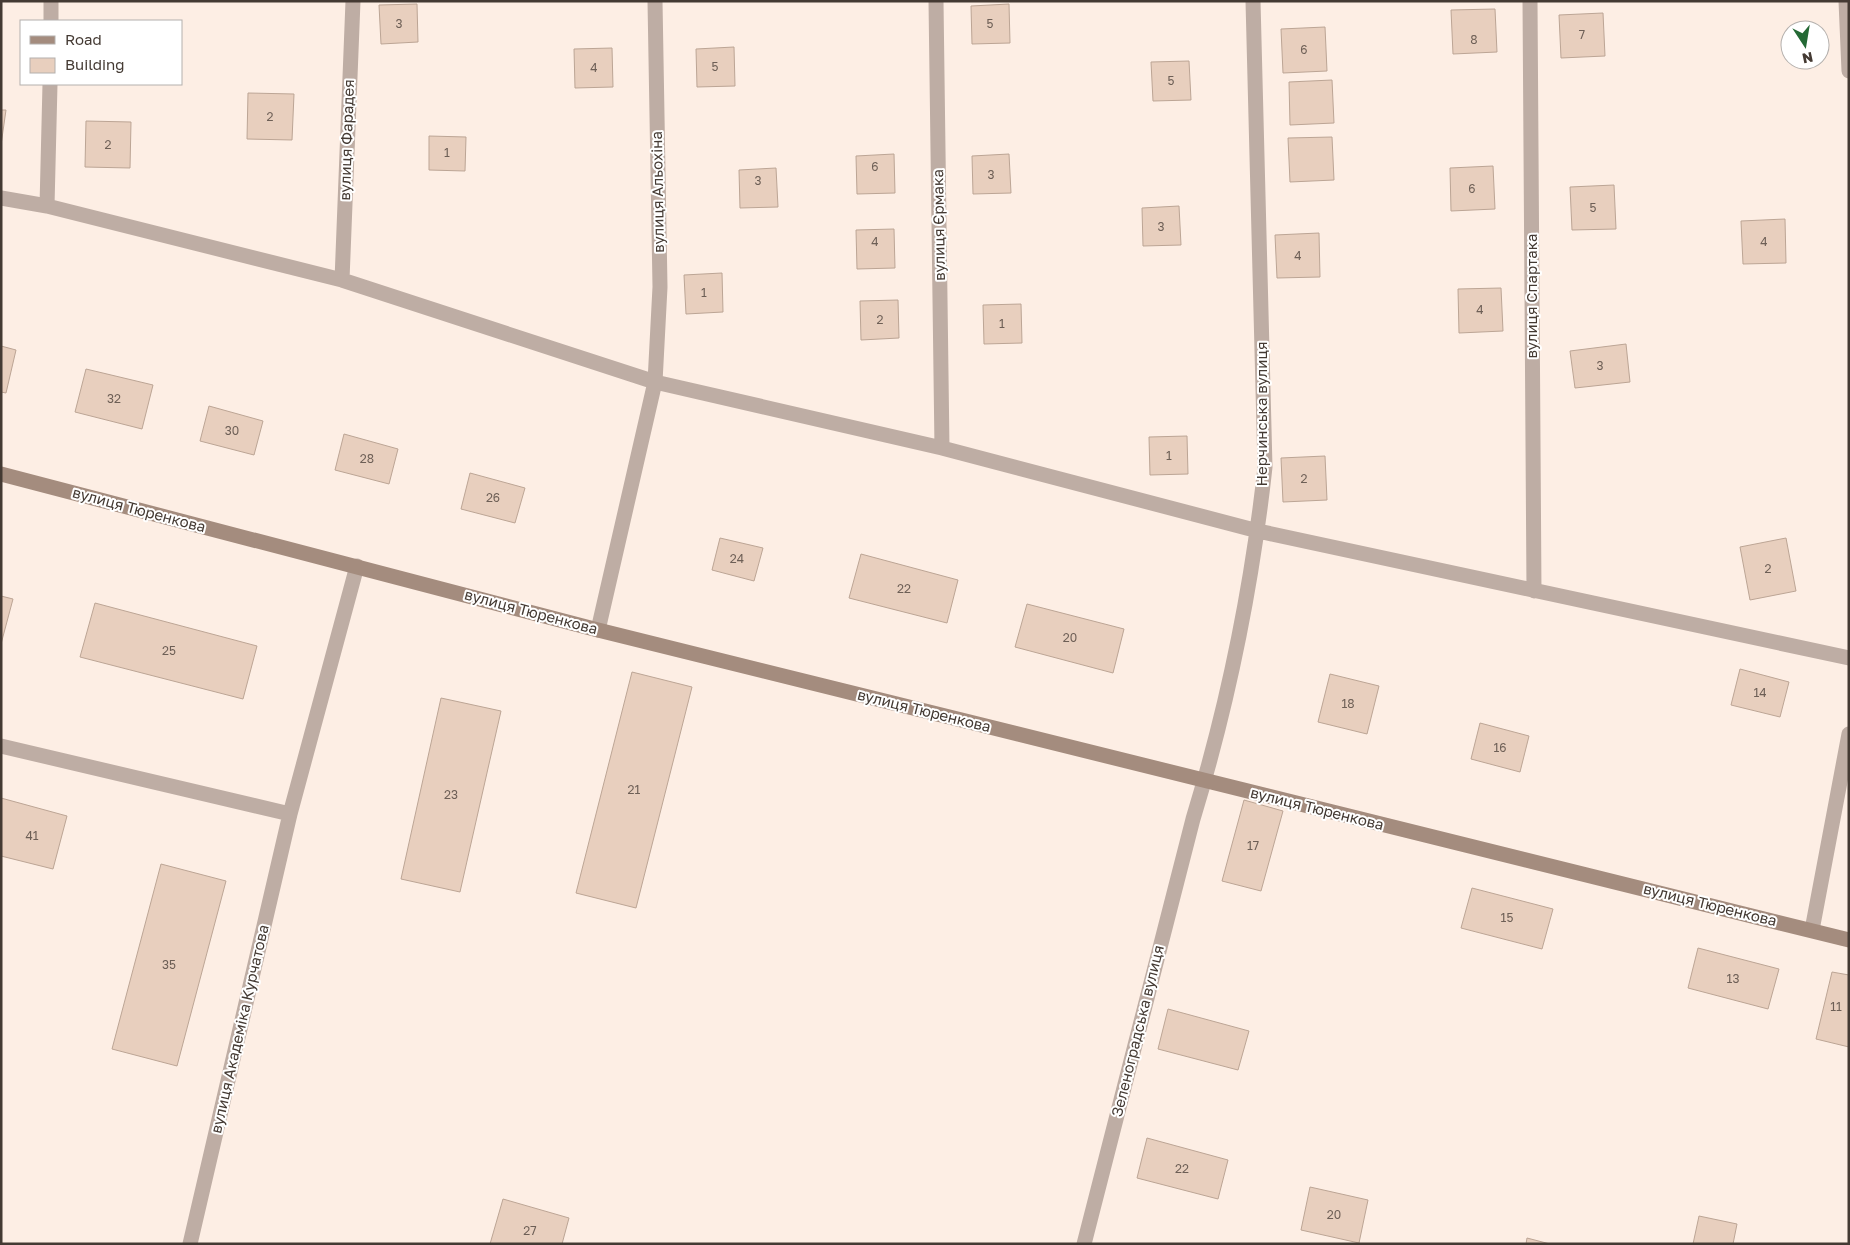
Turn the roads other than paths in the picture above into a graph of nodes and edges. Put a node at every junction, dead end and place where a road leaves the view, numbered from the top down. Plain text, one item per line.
1 (51, 1) edge
2 (353, 1) edge
3 (655, 1) edge
4 (936, 1) edge
5 (1253, 1) edge
6 (1530, 1) edge
7 (1846, 1) edge
8 (51, 20) edge
9 (1849, 71) edge
10 (50, 85) edge
11 (1, 198) edge
12 (47, 206) junction
13 (342, 280) junction
14 (655, 382) junction
15 (942, 448) junction
16 (1, 474) edge
17 (1258, 531) junction
18 (357, 566) junction
19 (1534, 591) junction
20 (598, 630) junction
21 (1849, 658) edge
22 (1849, 734) edge
23 (1, 746) edge
24 (1205, 781) junction
25 (290, 814) junction
26 (1193, 818) joint
27 (1812, 930) junction
28 (1849, 940) edge
29 (190, 1244) edge
30 (1084, 1244) edge

1 - 8 street
2 - 13 street, вулиця Фарадея
3 - 14 street, вулиця Альохіна
4 - 15 street, вулиця Єрмака
5 - 17 street, Нерчинська вулиця
6 - 19 street, вулиця Спартака
7 - 9 street
10 - 12 street
11 - 12 street
12 - 13 street
13 - 14 street
14 - 15 street
14 - 20 street, вулиця Альохіна
15 - 17 street
16 - 18 street, вулиця Тюренкова
17 - 19 street
17 - 24 street, Нерчинська вулиця
18 - 20 street, вулиця Тюренкова
18 - 25 street, вулиця Академіка Курчатова
19 - 21 street
20 - 24 street, вулиця Тюренкова
22 - 27 street
23 - 25 street
24 - 26 street, Нерчинська вулиця
24 - 27 street, вулиця Тюренкова
25 - 29 street, вулиця Академіка Курчатова
26 - 30 street, Зеленоградська вулиця
27 - 28 street, вулиця Тюренкова

